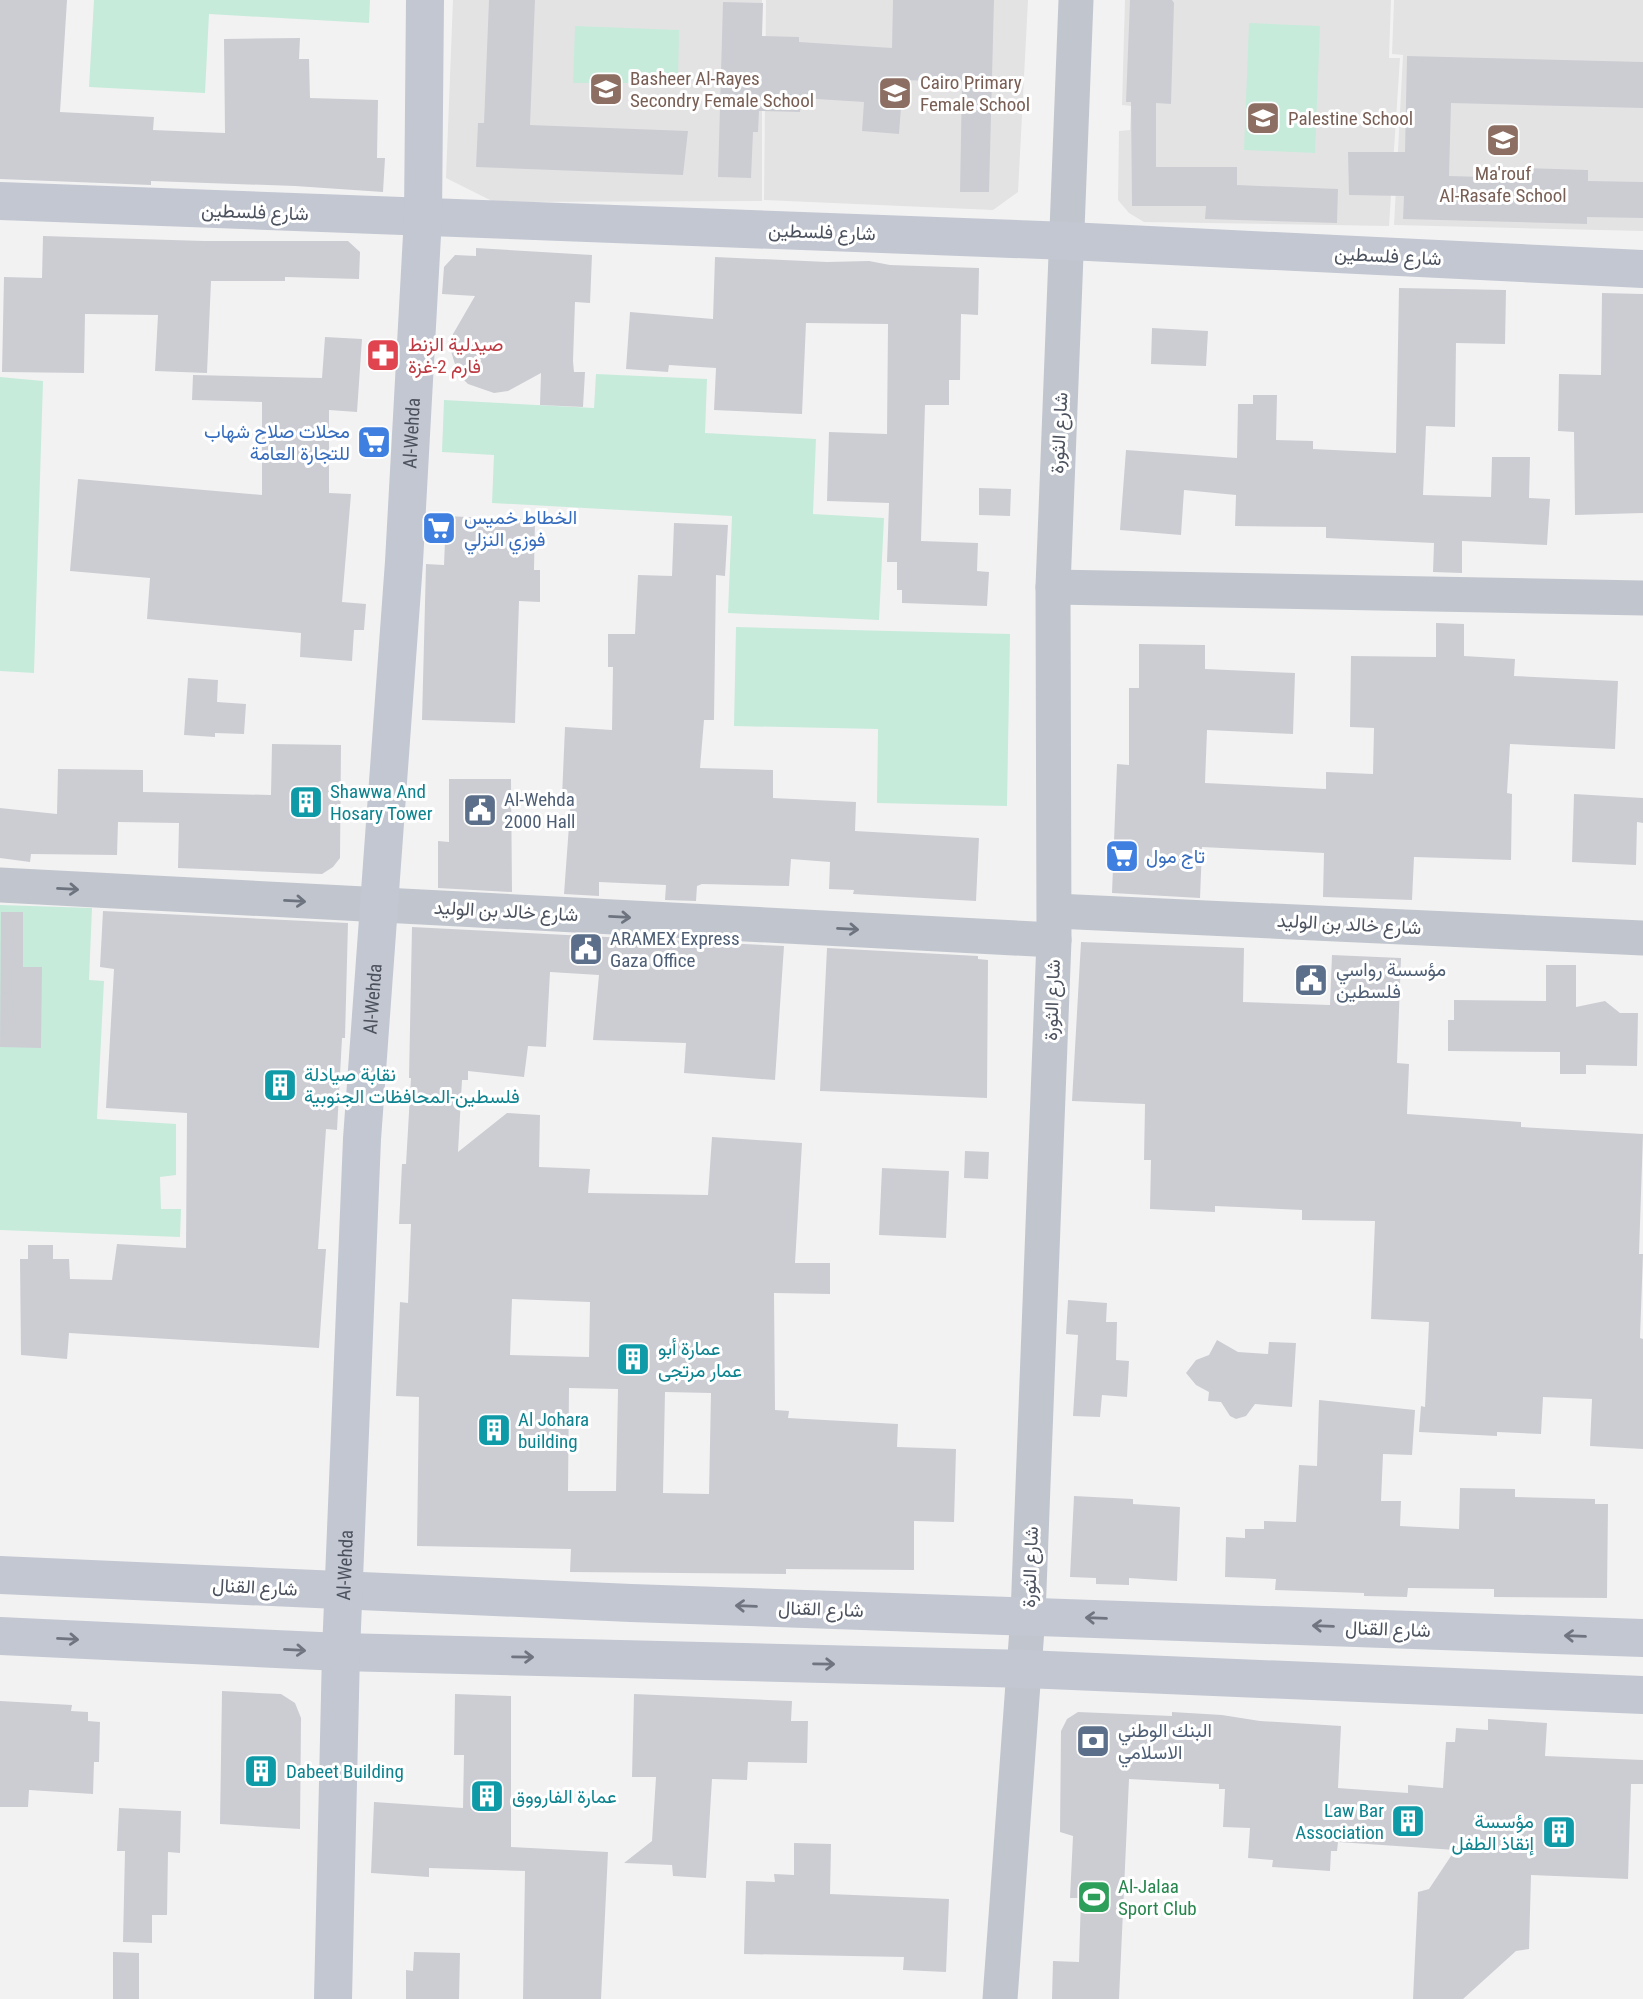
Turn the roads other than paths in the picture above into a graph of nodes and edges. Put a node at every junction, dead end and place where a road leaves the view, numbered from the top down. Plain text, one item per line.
1 (425, 0) edge
2 (1076, 0) edge
3 (0, 201) edge
4 (423, 217) junction
5 (1068, 241) junction
6 (1643, 269) edge
7 (1053, 587) junction
8 (1643, 598) edge
9 (0, 885) edge
10 (378, 905) junction
11 (1055, 925) junction
12 (1643, 938) edge
13 (0, 1575) edge
14 (343, 1591) junction
15 (1028, 1615) junction
16 (0, 1636) edge
17 (1643, 1638) edge
18 (341, 1652) junction
19 (1025, 1669) junction
20 (1643, 1695) edge
21 (333, 1999) edge
22 (1000, 1999) edge

1 - 4 main road, Al-Wehda
2 - 5 street, شارع الثورة
3 - 4 main road, شارع فلسطين
4 - 5 main road, شارع فلسطين
4 - 10 main road, Al-Wehda
5 - 6 main road, شارع فلسطين
5 - 7 street, شارع الثورة
7 - 8 street
7 - 11 street, شارع الثورة
9 -> 10 street, شارع خالد بن الوليد
10 -> 11 street, شارع خالد بن الوليد
10 - 14 main road, Al-Wehda
11 - 12 street, شارع خالد بن الوليد
11 - 15 street, شارع الثورة
13 - 14 main road, شارع القنال
15 -> 14 main road, شارع القنال
14 - 18 main road, Al-Wehda
17 -> 15 main road, شارع القنال
15 - 19 street, شارع الثورة
16 -> 18 main road
18 -> 19 main road
18 - 21 main road, Al-Wehda
19 - 20 main road
19 - 22 street, شارع الثورة

